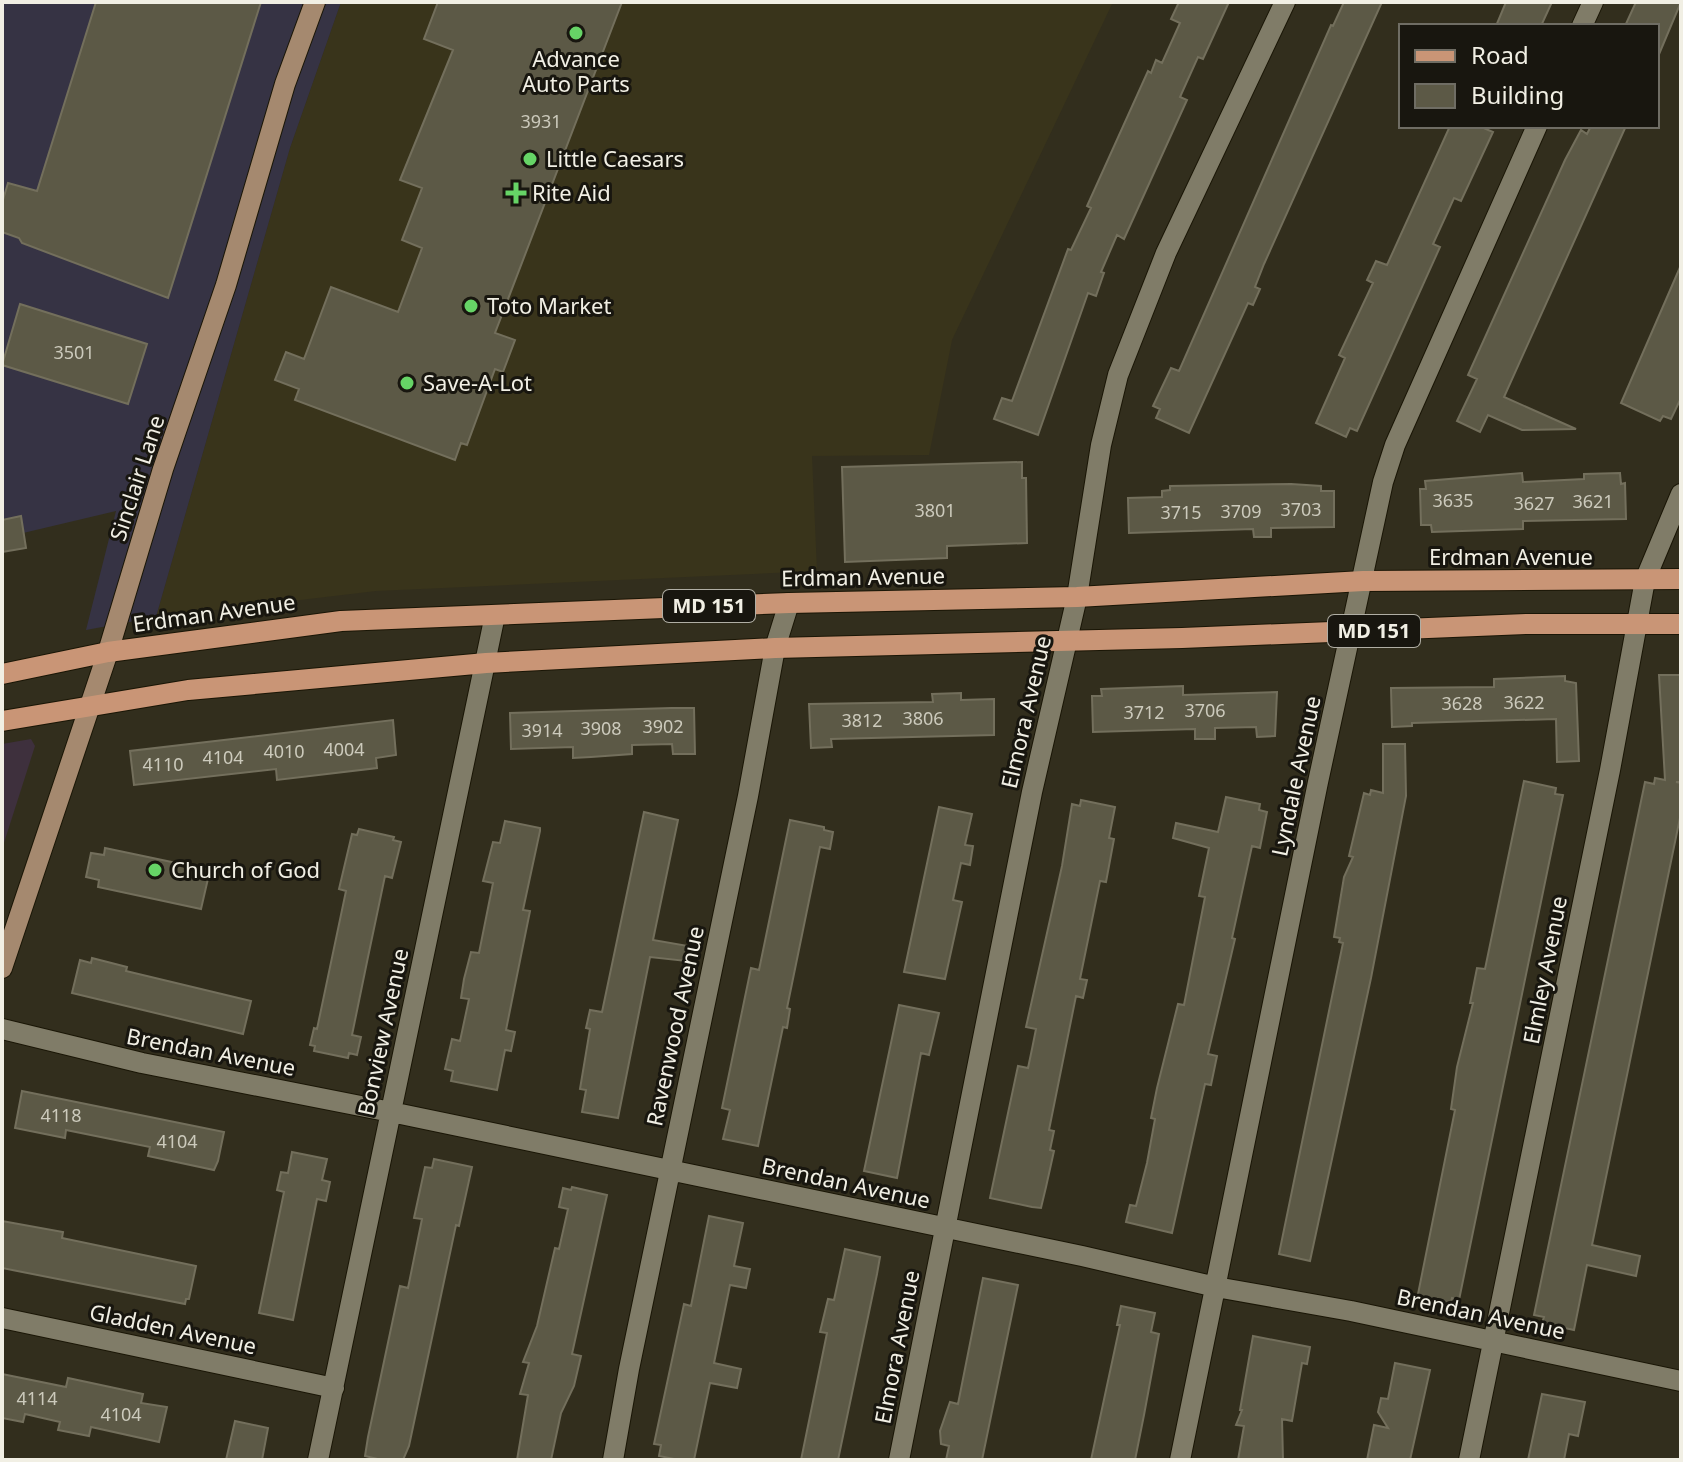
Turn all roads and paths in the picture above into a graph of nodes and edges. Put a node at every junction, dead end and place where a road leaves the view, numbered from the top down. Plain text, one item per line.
1 (315, 2) edge
2 (1285, 2) edge
3 (1593, 2) edge
4 (1583, 24) edge
5 (1536, 128) edge
6 (1681, 494) edge
7 (1681, 579) edge
8 (1645, 580) junction
9 (1363, 581) junction
10 (1077, 597) junction
11 (789, 603) junction
12 (495, 615) junction
13 (1681, 624) edge
14 (1636, 626) junction
15 (1352, 631) junction
16 (1067, 640) junction
17 (775, 648) junction
18 (108, 652) junction
19 (486, 663) junction
20 (2, 674) edge
21 (90, 706) junction
22 (2, 721) edge
23 (2, 968) edge
24 (2, 1029) edge
25 (391, 1112) junction
26 (670, 1171) junction
27 (945, 1228) junction
28 (1216, 1287) junction
29 (2, 1318) edge
30 (1495, 1341) junction
31 (1681, 1381) edge
32 (334, 1388) junction
33 (318, 1460) edge
34 (613, 1460) edge
35 (899, 1460) edge
36 (1180, 1460) edge
37 (1469, 1460) edge

1 - 18 main road, Sinclair Lane
2 - 10 street, Elmora Avenue
3 - 4 street
5 - 9 street, Lyndale Avenue
6 - 8 street, Elmley Avenue
7 - 8 main road, Erdman Avenue / MD 151
8 - 9 main road, Erdman Avenue / MD 151
8 - 14 street, Elmley Avenue
9 - 10 main road, Erdman Avenue / MD 151
9 - 15 street, Lyndale Avenue
10 - 11 main road, Erdman Avenue / MD 151
10 - 16 street, Elmora Avenue
11 - 12 main road, Erdman Avenue / MD 151
11 - 17 street, Ravenwood Avenue
12 - 18 main road, Erdman Avenue / MD 151
12 - 19 street, Bonview Avenue
13 - 14 main road, MD 151
14 - 15 main road, MD 151
14 - 30 street, Elmley Avenue
15 - 16 main road, MD 151
15 - 28 street, Lyndale Avenue
16 - 17 main road, MD 151
16 - 27 street, Elmora Avenue
17 - 19 main road, MD 151
17 - 26 street, Ravenwood Avenue
18 - 20 main road, Erdman Avenue / MD 151
18 - 21 main road, Sinclair Lane
19 - 21 main road, MD 151
19 - 25 street, Bonview Avenue
21 - 22 main road, MD 151
21 - 23 main road, Sinclair Lane
24 - 25 street, Brendan Avenue
25 - 26 street, Brendan Avenue
25 - 32 street, Bonview Avenue
26 - 27 street, Brendan Avenue
26 - 34 street, Ravenwood Avenue
27 - 28 street, Brendan Avenue
27 - 35 street, Elmora Avenue
28 - 30 street, Brendan Avenue
28 - 36 street, Lyndale Avenue
29 - 32 street, Gladden Avenue
30 - 31 street, Brendan Avenue
30 - 37 street, Elmley Avenue
32 - 33 street, Bonview Avenue

